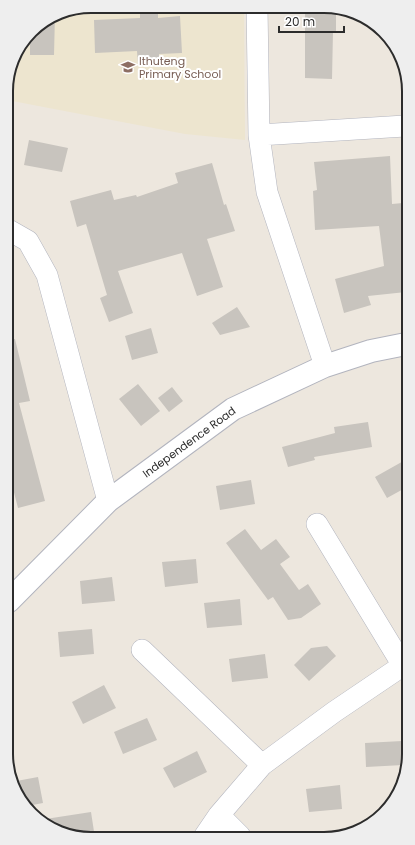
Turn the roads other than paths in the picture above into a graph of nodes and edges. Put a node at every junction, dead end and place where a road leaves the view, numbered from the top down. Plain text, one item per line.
1 (258, 13) edge
2 (402, 126) edge
3 (259, 134) junction
4 (13, 232) edge
5 (402, 345) edge
6 (325, 366) junction
7 (108, 501) junction
8 (317, 524) dead end
9 (13, 598) edge
10 (142, 650) dead end
11 (402, 658) edge
12 (402, 665) edge
13 (262, 765) junction
14 (219, 815) junction
15 (207, 832) edge
16 (236, 832) edge

1 - 3 street
2 - 3 street
3 - 6 street
4 - 7 street
5 - 6 street, Independence Road
6 - 7 street, Independence Road
7 - 9 street, Independence Road
8 - 11 street
10 - 13 street
12 - 13 street
13 - 14 street
14 - 15 street
14 - 16 street

